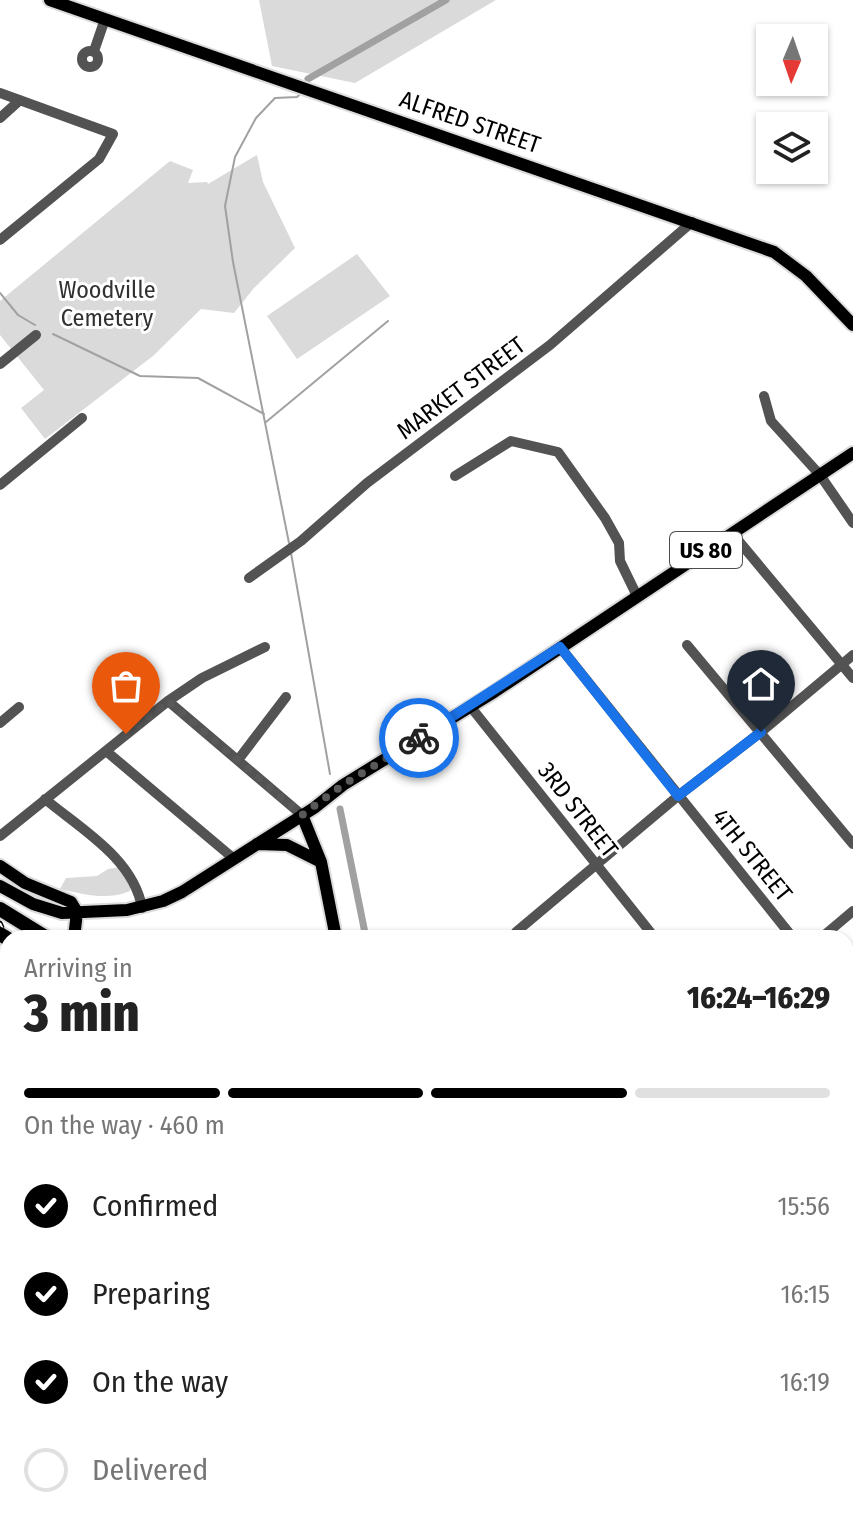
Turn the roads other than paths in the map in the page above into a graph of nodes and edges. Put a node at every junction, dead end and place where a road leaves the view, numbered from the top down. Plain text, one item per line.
1 (50, 0) edge
2 (105, 19) junction
3 (94, 51) dead end
4 (0, 93) edge
5 (20, 100) junction
6 (0, 118) edge
7 (692, 222) junction
8 (0, 240) edge
9 (853, 325) edge
10 (36, 335) dead end
11 (0, 364) edge
12 (764, 396) dead end
13 (82, 418) dead end
14 (853, 453) edge
15 (820, 475) junction
16 (455, 476) dead end
17 (0, 485) edge
18 (853, 523) edge
19 (732, 533) junction
20 (249, 578) dead end
21 (637, 596) junction
22 (687, 645) dead end
23 (265, 647) dead end
24 (560, 647) junction
25 (853, 655) edge
26 (841, 664) junction
27 (853, 678) edge
28 (286, 697) dead end
29 (168, 701) junction
30 (470, 706) junction
31 (19, 707) dead end
32 (0, 723) edge
33 (761, 732) junction
34 (106, 751) junction
35 (238, 760) junction
36 (678, 796) junction
37 (45, 799) junction
38 (302, 815) junction
39 (0, 836) edge
40 (257, 844) junction
41 (853, 844) edge
42 (233, 858) junction
43 (321, 862) junction
44 (0, 866) edge
45 (595, 866) junction
46 (0, 886) edge
47 (142, 908) junction
48 (0, 909) edge
49 (45, 909) junction
50 (853, 911) edge
51 (77, 912) junction
52 (34, 930) edge
53 (66, 930) edge
54 (74, 930) edge
55 (334, 930) edge
56 (525, 930) edge
57 (648, 930) edge
58 (787, 930) edge
59 (830, 930) edge

1 - 2 main road, ALFRED STREET
2 - 3 street
2 - 7 main road, ALFRED STREET
4 - 5 street
5 - 6 street
5 - 8 street
7 - 9 main road, ALFRED STREET
7 - 20 street, MARKET STREET
10 - 11 street
12 - 15 street
13 - 17 street
14 - 15 main road, US 80
15 - 18 street
15 - 19 main road, US 80
16 - 21 street
19 - 21 main road, US 80
19 - 26 street
21 - 24 main road, US 80
22 - 33 street
23 - 29 street
24 - 30 main road, US 80
24 - 36 street, 4TH STREET
25 - 26 street
26 - 27 street
26 - 33 street
28 - 35 street
29 - 34 street
29 - 35 street
30 - 38 main road, US 80
30 - 45 street, 3RD STREET
31 - 32 street
33 - 36 street
33 - 41 street
34 - 37 street
34 - 42 street
35 - 38 street
36 - 45 street
36 - 58 street, 4TH STREET
37 - 39 street
37 - 47 street
38 - 40 main road, US 80
38 - 43 main road
40 - 42 main road, US 80
40 - 43 main road
42 - 47 main road, US 80
43 - 55 main road
44 - 51 main road
45 - 56 street
45 - 57 street, 3RD STREET
46 - 49 main road, US 80
47 - 51 main road, US 80
48 - 52 highway
49 - 51 main road, US 80
49 - 53 main road
50 - 59 street
51 - 54 main road

